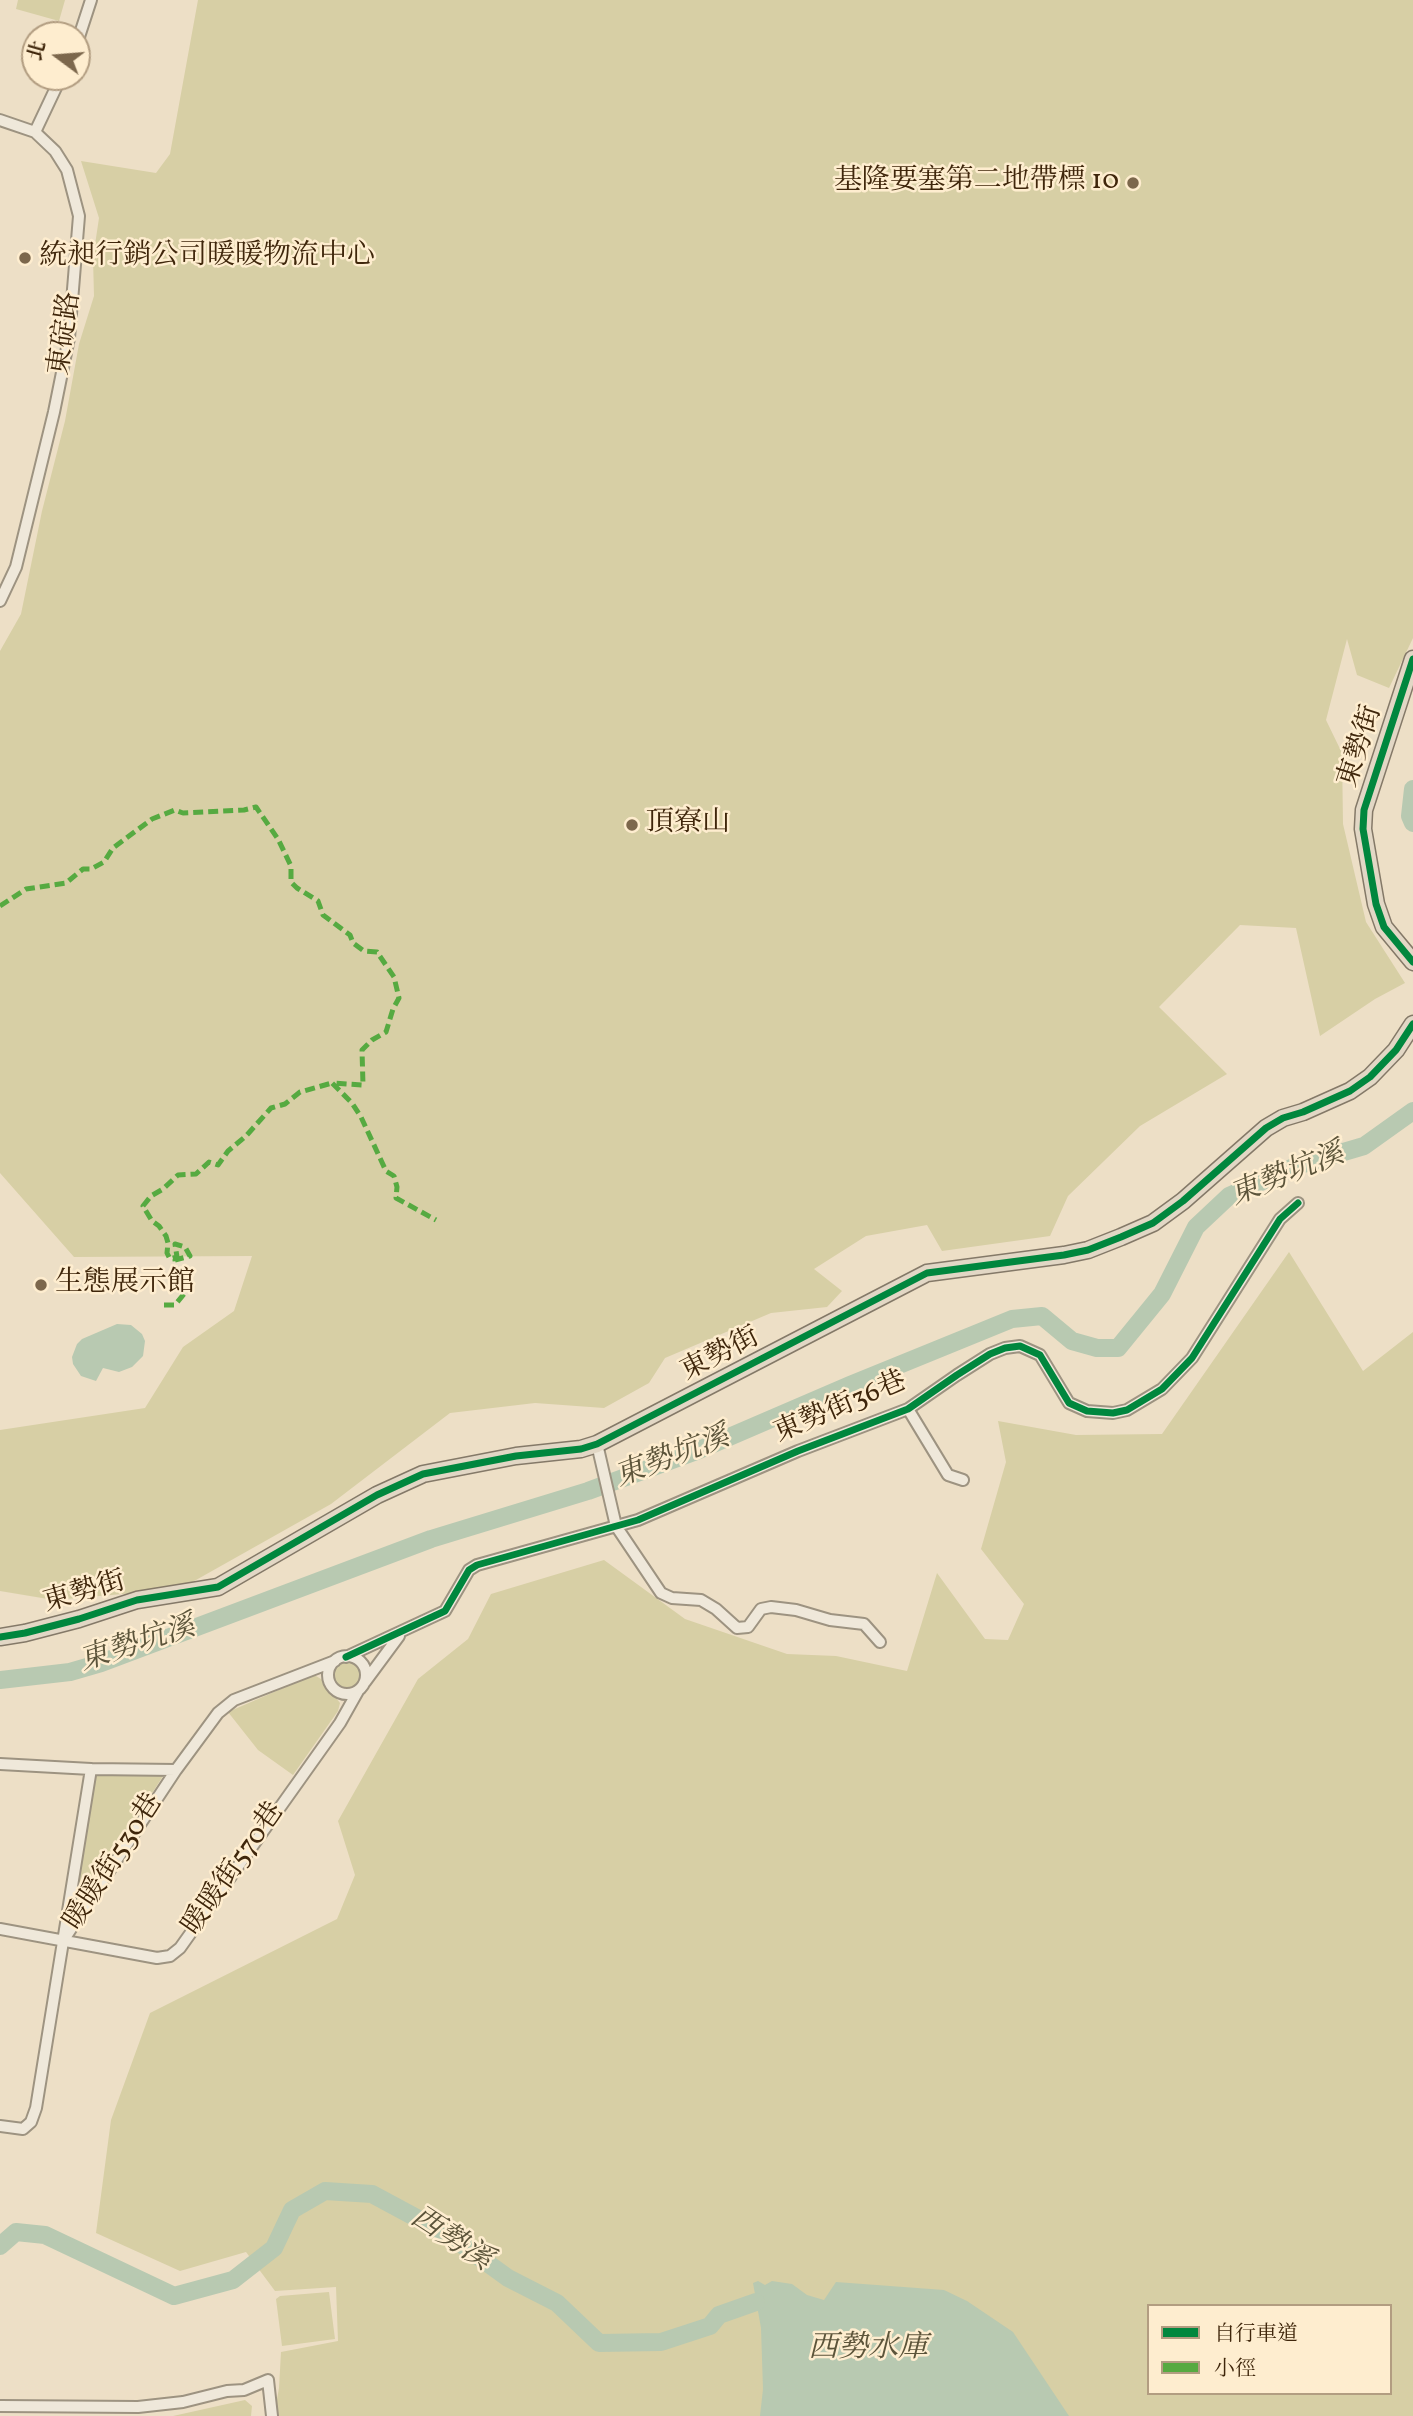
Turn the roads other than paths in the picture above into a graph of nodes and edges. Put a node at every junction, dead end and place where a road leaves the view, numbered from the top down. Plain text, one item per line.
1 (91, 0) edge
2 (84, 21) edge
3 (54, 91) edge
4 (0, 120) edge
5 (35, 132) junction
6 (0, 601) edge
7 (1413, 659) edge
8 (1413, 962) edge
9 (1413, 1024) edge
10 (1298, 1203) dead end
11 (908, 1409) junction
12 (599, 1451) junction
13 (963, 1479) dead end
14 (616, 1526) junction
15 (400, 1634) junction
16 (0, 1637) edge
17 (880, 1642) dead end
18 (346, 1657) junction
19 (335, 1661) junction
20 (365, 1682) junction
21 (358, 1691) junction
22 (0, 1764) edge
23 (91, 1769) junction
24 (176, 1770) junction
25 (0, 1929) edge
26 (63, 1941) junction
27 (0, 2126) edge
28 (0, 2406) edge
29 (272, 2416) edge

1 - 2 street
3 - 5 street
4 - 5 street
5 - 6 street, 東碇路
7 - 8 main road, 東勢街
9 - 12 main road, 東勢街
10 - 11 street, 東勢街36巷
11 - 13 street, 東勢街36巷
11 - 14 street, 東勢街36巷
12 - 14 street
12 - 16 main road, 東勢街
14 - 15 street
14 - 17 street
15 - 18 street
15 - 20 street
18 - 19 street
18 - 20 street
19 - 21 street
19 - 24 street, 暖暖街530巷
20 - 21 street
21 - 26 street, 暖暖街570巷
22 - 23 street
23 - 24 street
23 - 26 street
24 - 26 street, 暖暖街530巷
25 - 26 street, 暖暖街570巷
26 - 27 street, 暖暖街530巷
28 - 29 street

